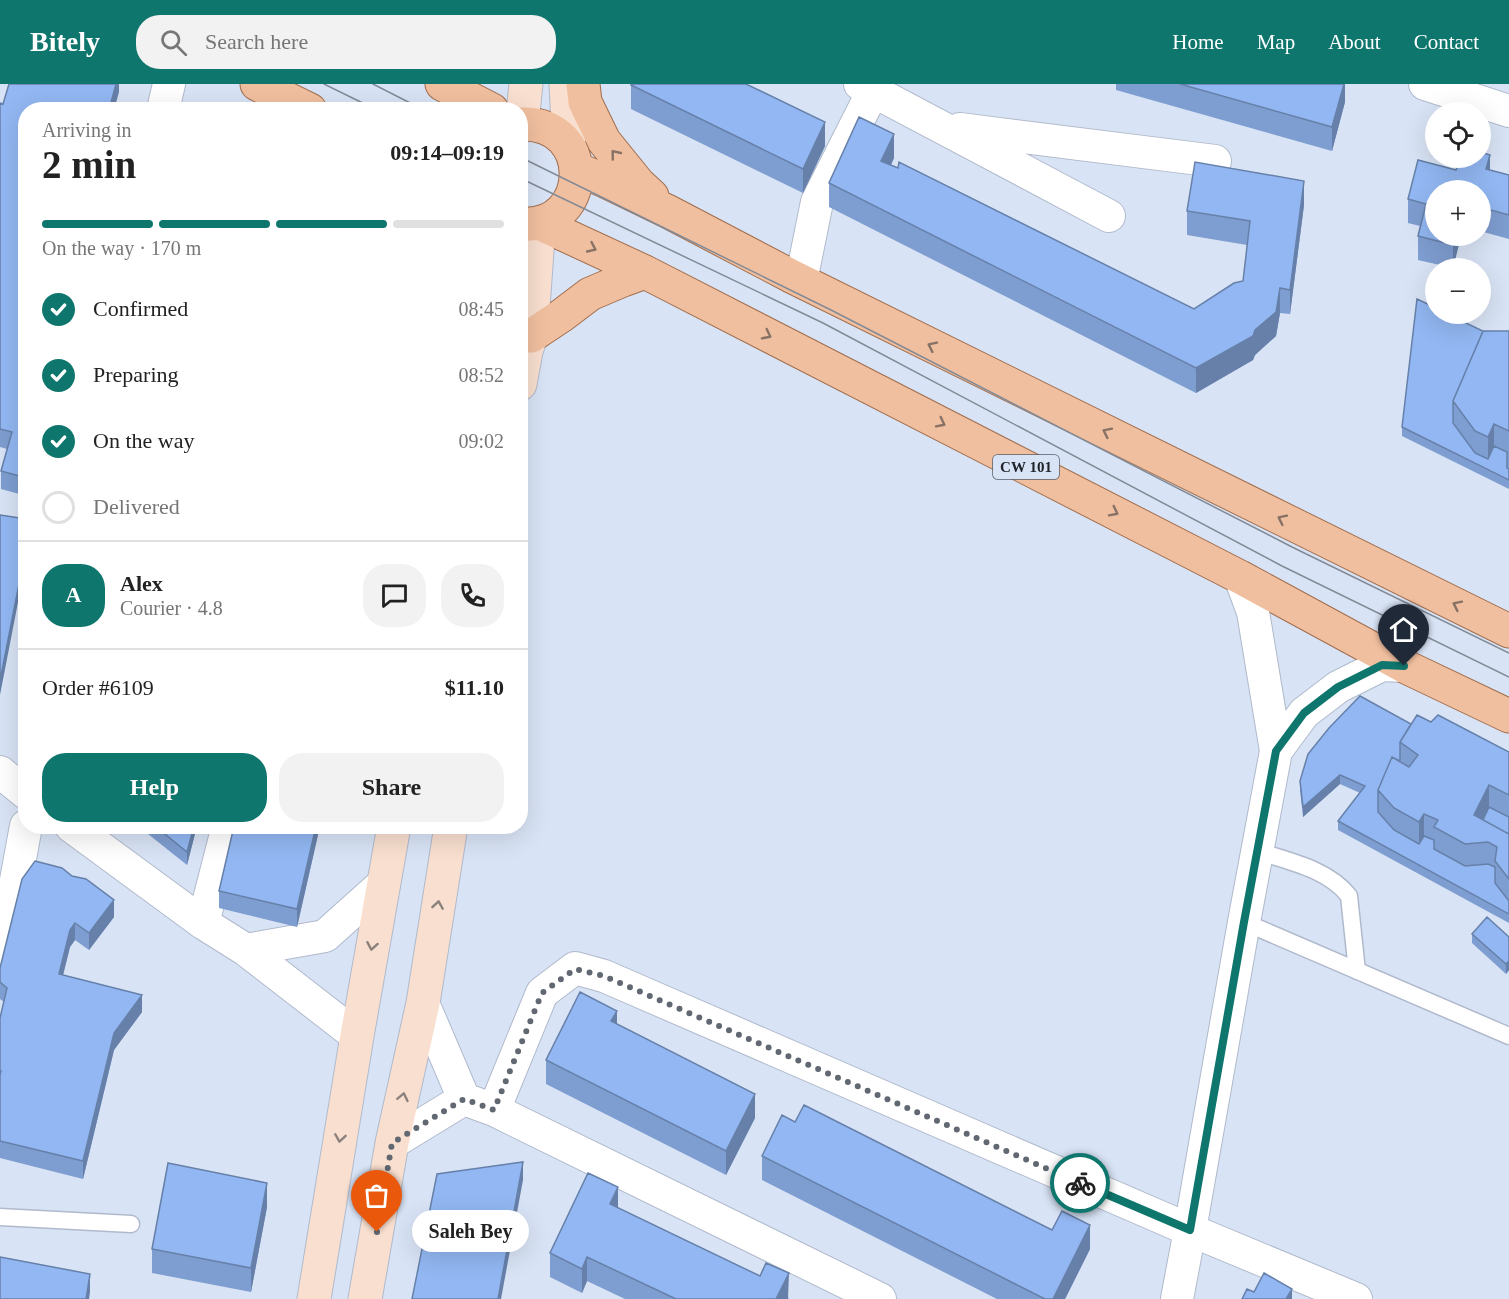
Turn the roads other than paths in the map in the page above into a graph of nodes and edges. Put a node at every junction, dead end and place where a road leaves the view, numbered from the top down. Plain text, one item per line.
1 (170, 84) edge
2 (257, 84) edge
3 (442, 84) edge
4 (526, 84) edge
5 (566, 84) edge
6 (583, 84) edge
7 (1425, 84) edge
8 (867, 87) edge
9 (165, 102) edge
10 (294, 102) edge
11 (477, 102) edge
12 (524, 102) edge
13 (1509, 111) edge
14 (528, 124) edge
15 (941, 127) junction
16 (573, 158) junction
17 (1215, 160) dead end
18 (669, 212) junction
19 (1109, 216) dead end
20 (530, 224) edge
21 (645, 272) junction
22 (801, 281) junction
23 (531, 336) junction
24 (528, 345) edge
25 (1240, 577) junction
26 (1509, 631) edge
27 (1404, 666) junction
28 (1509, 716) edge
29 (1276, 751) junction
30 (0, 772) edge
31 (18, 787) edge
32 (25, 834) edge
33 (82, 834) edge
34 (226, 834) edge
35 (392, 834) edge
36 (450, 834) edge
37 (1257, 851) junction
38 (383, 884) junction
39 (1244, 922) junction
40 (203, 923) junction
41 (246, 950) junction
42 (0, 967) edge
43 (1357, 971) junction
44 (423, 1003) junction
45 (357, 1036) junction
46 (1509, 1036) edge
47 (464, 1099) junction
48 (494, 1110) junction
49 (392, 1143) junction
50 (0, 1217) edge
51 (131, 1224) dead end
52 (1190, 1230) junction
53 (314, 1299) edge
54 (365, 1299) edge
55 (880, 1299) edge
56 (1177, 1299) edge
57 (1356, 1299) edge

1 - 9 street
2 - 10 main road
3 - 11 main road
4 - 12 main road
5 - 16 main road
18 -> 6 main road
7 - 13 street
8 - 15 street
8 - 22 street
14 - 16 main road
15 - 17 street
15 - 19 street
16 - 18 main road
16 - 20 main road
18 - 22 main road
20 -> 21 main road, CW 101
20 - 23 main road
21 - 23 main road
21 -> 25 main road, CW 101
26 -> 22 main road
23 - 24 main road
25 - 27 main road, CW 101
25 - 29 street
27 - 28 main road, CW 101
27 - 29 street
29 - 37 street
30 - 31 street
32 - 42 street
33 - 40 street
34 - 40 street
35 - 38 main road
44 -> 36 main road
37 - 39 street
37 - 43 lane
38 - 41 street
38 -> 45 main road
39 - 43 lane
39 - 52 street
40 - 41 street
41 - 45 street
43 - 46 lane
44 - 47 street
49 -> 44 main road
45 -> 53 main road
47 - 48 street
47 - 49 street
48 - 52 street
48 - 55 street
49 - 54 main road
50 - 51 lane
52 - 56 street
52 - 57 street

